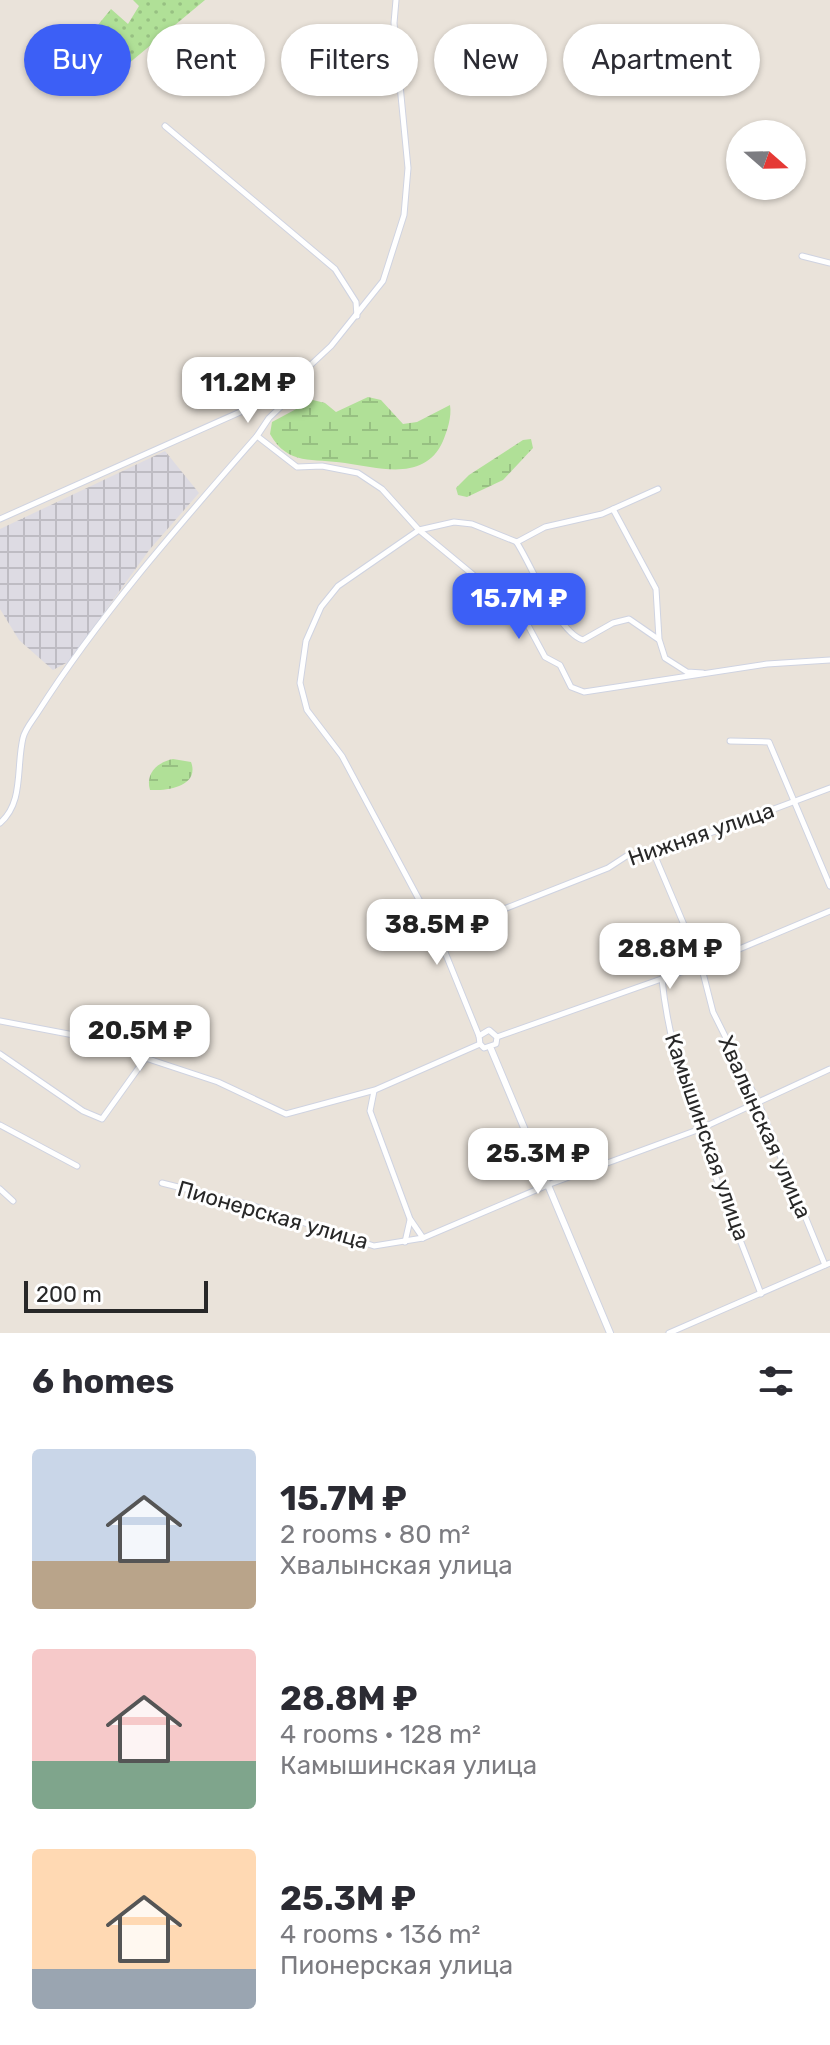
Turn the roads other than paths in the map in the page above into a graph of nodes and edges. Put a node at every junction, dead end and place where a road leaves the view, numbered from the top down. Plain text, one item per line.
1 (396, 0) edge
2 (165, 126) dead end
3 (802, 256) dead end
4 (830, 263) edge
5 (357, 316) junction
6 (294, 388) junction
7 (257, 436) junction
8 (658, 489) dead end
9 (613, 509) junction
10 (0, 519) edge
11 (419, 530) junction
12 (517, 542) junction
13 (659, 639) junction
14 (830, 660) edge
15 (714, 675) junction
16 (730, 741) dead end
17 (830, 788) edge
18 (796, 801) junction
19 (0, 823) edge
20 (654, 854) junction
21 (830, 883) edge
22 (830, 911) edge
23 (438, 935) junction
24 (701, 965) junction
25 (662, 979) junction
26 (0, 1021) edge
27 (479, 1036) junction
28 (497, 1037) junction
29 (480, 1044) junction
30 (491, 1049) junction
31 (0, 1054) edge
32 (145, 1059) junction
33 (830, 1069) edge
34 (375, 1090) junction
35 (759, 1104) junction
36 (0, 1125) edge
37 (700, 1129) junction
38 (77, 1166) dead end
39 (162, 1183) dead end
40 (550, 1184) junction
41 (0, 1189) edge
42 (13, 1201) dead end
43 (410, 1219) junction
44 (423, 1238) junction
45 (405, 1242) junction
46 (827, 1264) edge
47 (761, 1294) junction
48 (610, 1333) edge
49 (669, 1333) edge

1 - 5 street
2 - 5 street
3 - 4 street
5 - 6 street
6 - 7 street
6 - 10 street
7 - 11 street
7 - 19 street
8 - 9 street
9 - 12 street
9 - 13 street
11 - 12 street
11 - 15 street
11 - 23 street
12 - 13 street
13 - 15 street
14 - 15 street
16 - 18 street
17 - 18 street, Нижняя улица
18 - 20 street, Нижняя улица
18 - 21 street
20 - 23 street, Нижняя улица
20 - 24 street, Хвалынская улица
22 - 24 street
23 - 27 street
24 - 25 street
24 - 35 street, Хвалынская улица
25 - 28 street
25 - 37 street, Камышинская улица
26 - 32 street
27 - 28 street
27 - 29 street
28 - 30 street
29 - 30 street
29 - 34 street
30 - 40 street
31 - 32 street
32 - 34 street
33 - 35 street, Пионерская улица
34 - 43 street
35 - 37 street, Пионерская улица
35 - 46 street, Хвалынская улица
36 - 38 street
37 - 40 street, Пионерская улица
37 - 47 street, Камышинская улица
39 - 45 street, Пионерская улица
40 - 44 street, Пионерская улица
40 - 48 street
41 - 42 street
43 - 44 street
43 - 45 street
44 - 45 street, Пионерская улица
46 - 47 street
47 - 49 street

